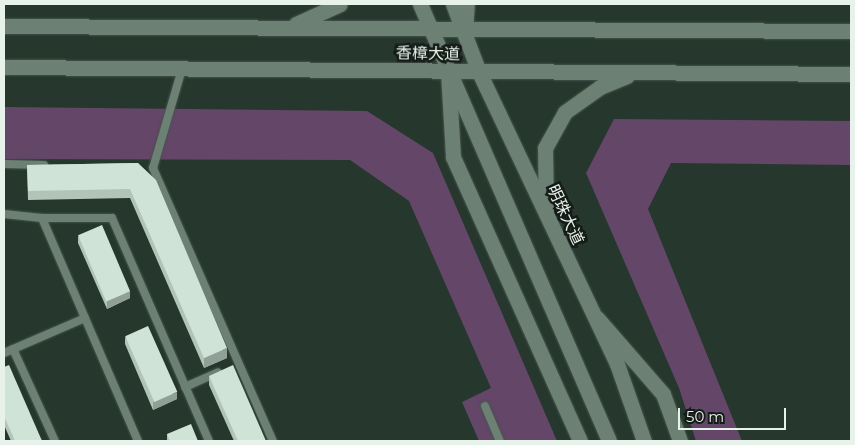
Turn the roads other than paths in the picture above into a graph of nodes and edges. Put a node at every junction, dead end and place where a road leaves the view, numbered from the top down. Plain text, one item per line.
1 (340, 4) edge
2 (420, 4) edge
3 (453, 4) edge
4 (467, 4) edge
5 (4, 26) edge
6 (288, 28) junction
7 (432, 30) junction
8 (465, 30) junction
9 (851, 31) edge
10 (4, 67) edge
11 (182, 69) junction
12 (448, 72) junction
13 (479, 72) junction
14 (635, 73) junction
15 (851, 74) edge
16 (4, 164) edge
17 (54, 165) edge
18 (144, 166) edge
19 (154, 166) junction
20 (4, 214) edge
21 (546, 214) junction
22 (42, 218) junction
23 (591, 310) junction
24 (85, 318) junction
25 (14, 349) junction
26 (4, 353) edge
27 (239, 363) junction
28 (185, 386) junction
29 (486, 406) dead end
30 (55, 441) edge
31 (138, 441) edge
32 (209, 441) edge
33 (273, 441) edge
34 (500, 441) edge
35 (580, 441) edge
36 (608, 441) edge
37 (644, 441) edge
38 (680, 441) edge

1 - 6 main road
2 - 7 main road
3 - 8 main road, 明珠大道
4 - 8 main road
5 - 6 main road, 香樟大道
6 - 7 main road, 香樟大道
7 - 8 main road, 香樟大道
7 - 12 main road
8 - 9 main road, 香樟大道
8 - 13 main road, 明珠大道
10 - 11 main road, 香樟大道
11 - 12 main road, 香樟大道
11 - 19 lane
12 - 13 main road, 香樟大道
12 - 35 main road
12 - 36 main road
13 - 14 main road, 香樟大道
13 - 21 main road, 明珠大道
14 - 15 main road, 香樟大道
14 - 21 main road
16 - 17 lane
18 - 19 lane
19 - 27 lane
20 - 22 lane
21 - 23 main road, 明珠大道
22 - 24 lane
22 - 28 lane
23 - 37 main road, 明珠大道
23 - 38 main road
24 - 25 lane
24 - 31 lane
25 - 26 lane
25 - 30 lane
27 - 28 lane
27 - 33 lane
28 - 32 lane
29 - 34 lane

